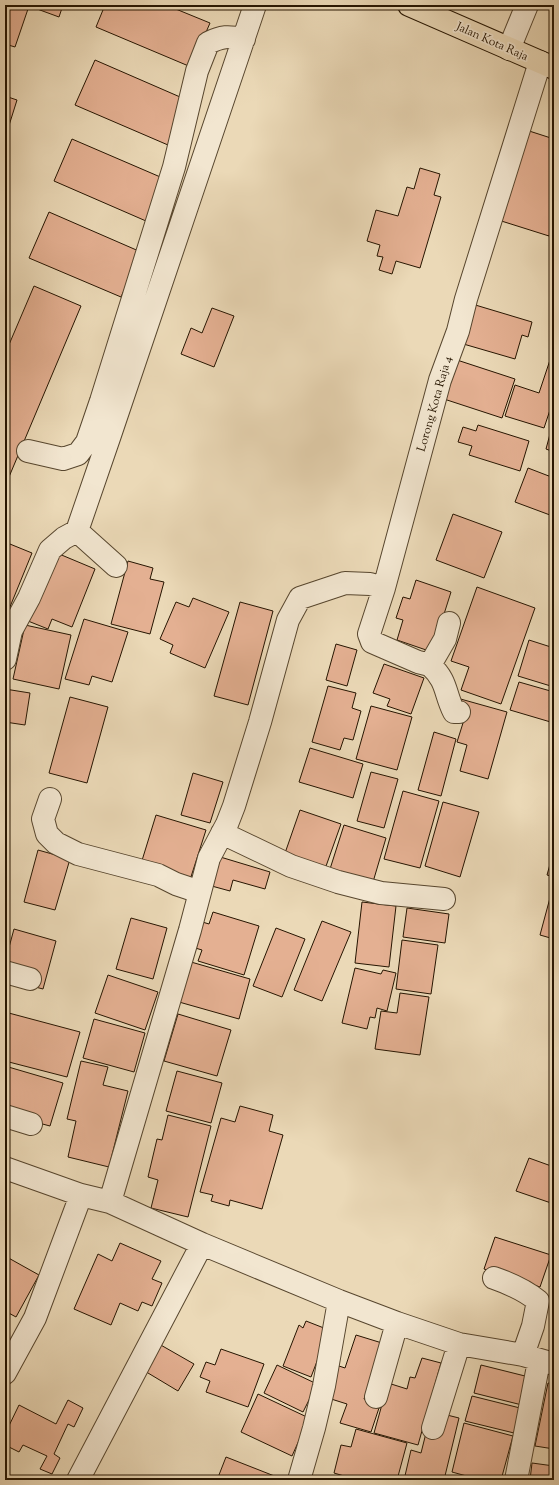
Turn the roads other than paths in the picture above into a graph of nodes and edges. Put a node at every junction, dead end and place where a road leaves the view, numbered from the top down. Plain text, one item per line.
1 (255, 5) edge
2 (409, 5) edge
3 (527, 5) edge
4 (244, 39) junction
5 (509, 49) junction
6 (547, 65) edge
7 (197, 71) junction
8 (230, 80) junction
9 (28, 451) dead end
10 (77, 531) junction
11 (116, 566) dead end
12 (384, 588) junction
13 (449, 623) dead end
14 (5, 660) edge
15 (430, 665) junction
16 (459, 712) dead end
17 (50, 799) dead end
18 (222, 833) junction
19 (200, 892) junction
20 (444, 899) dead end
21 (5, 972) edge
22 (30, 979) dead end
23 (5, 1116) edge
24 (32, 1124) dead end
25 (5, 1168) edge
26 (81, 1195) junction
27 (110, 1202) junction
28 (202, 1244) junction
29 (494, 1278) dead end
30 (339, 1301) junction
31 (397, 1323) junction
32 (459, 1344) junction
33 (539, 1360) edge
34 (5, 1373) edge
35 (376, 1397) dead end
36 (433, 1428) dead end
37 (78, 1480) edge
38 (298, 1480) edge
39 (516, 1480) edge

1 - 4 street
2 - 5 main road, Jalan Kota Raja
3 - 5 street
4 - 7 street
4 - 8 street
5 - 6 main road, Jalan Kota Raja
6 - 12 street, Lorong Kota Raja 4
7 - 8 street
7 - 9 street
8 - 10 street
10 - 11 street
10 - 14 street
12 - 15 street, Lorong Kota Raja 4
12 - 18 street
13 - 15 street
15 - 16 street
17 - 19 street
18 - 19 street
18 - 20 street
19 - 27 street
21 - 22 street
23 - 24 street
25 - 26 street
26 - 27 street
26 - 34 street
27 - 28 street
28 - 30 street
28 - 37 street
29 - 33 street
30 - 31 street
30 - 38 street
31 - 32 street
31 - 35 street
32 - 33 street
32 - 36 street
33 - 39 street

